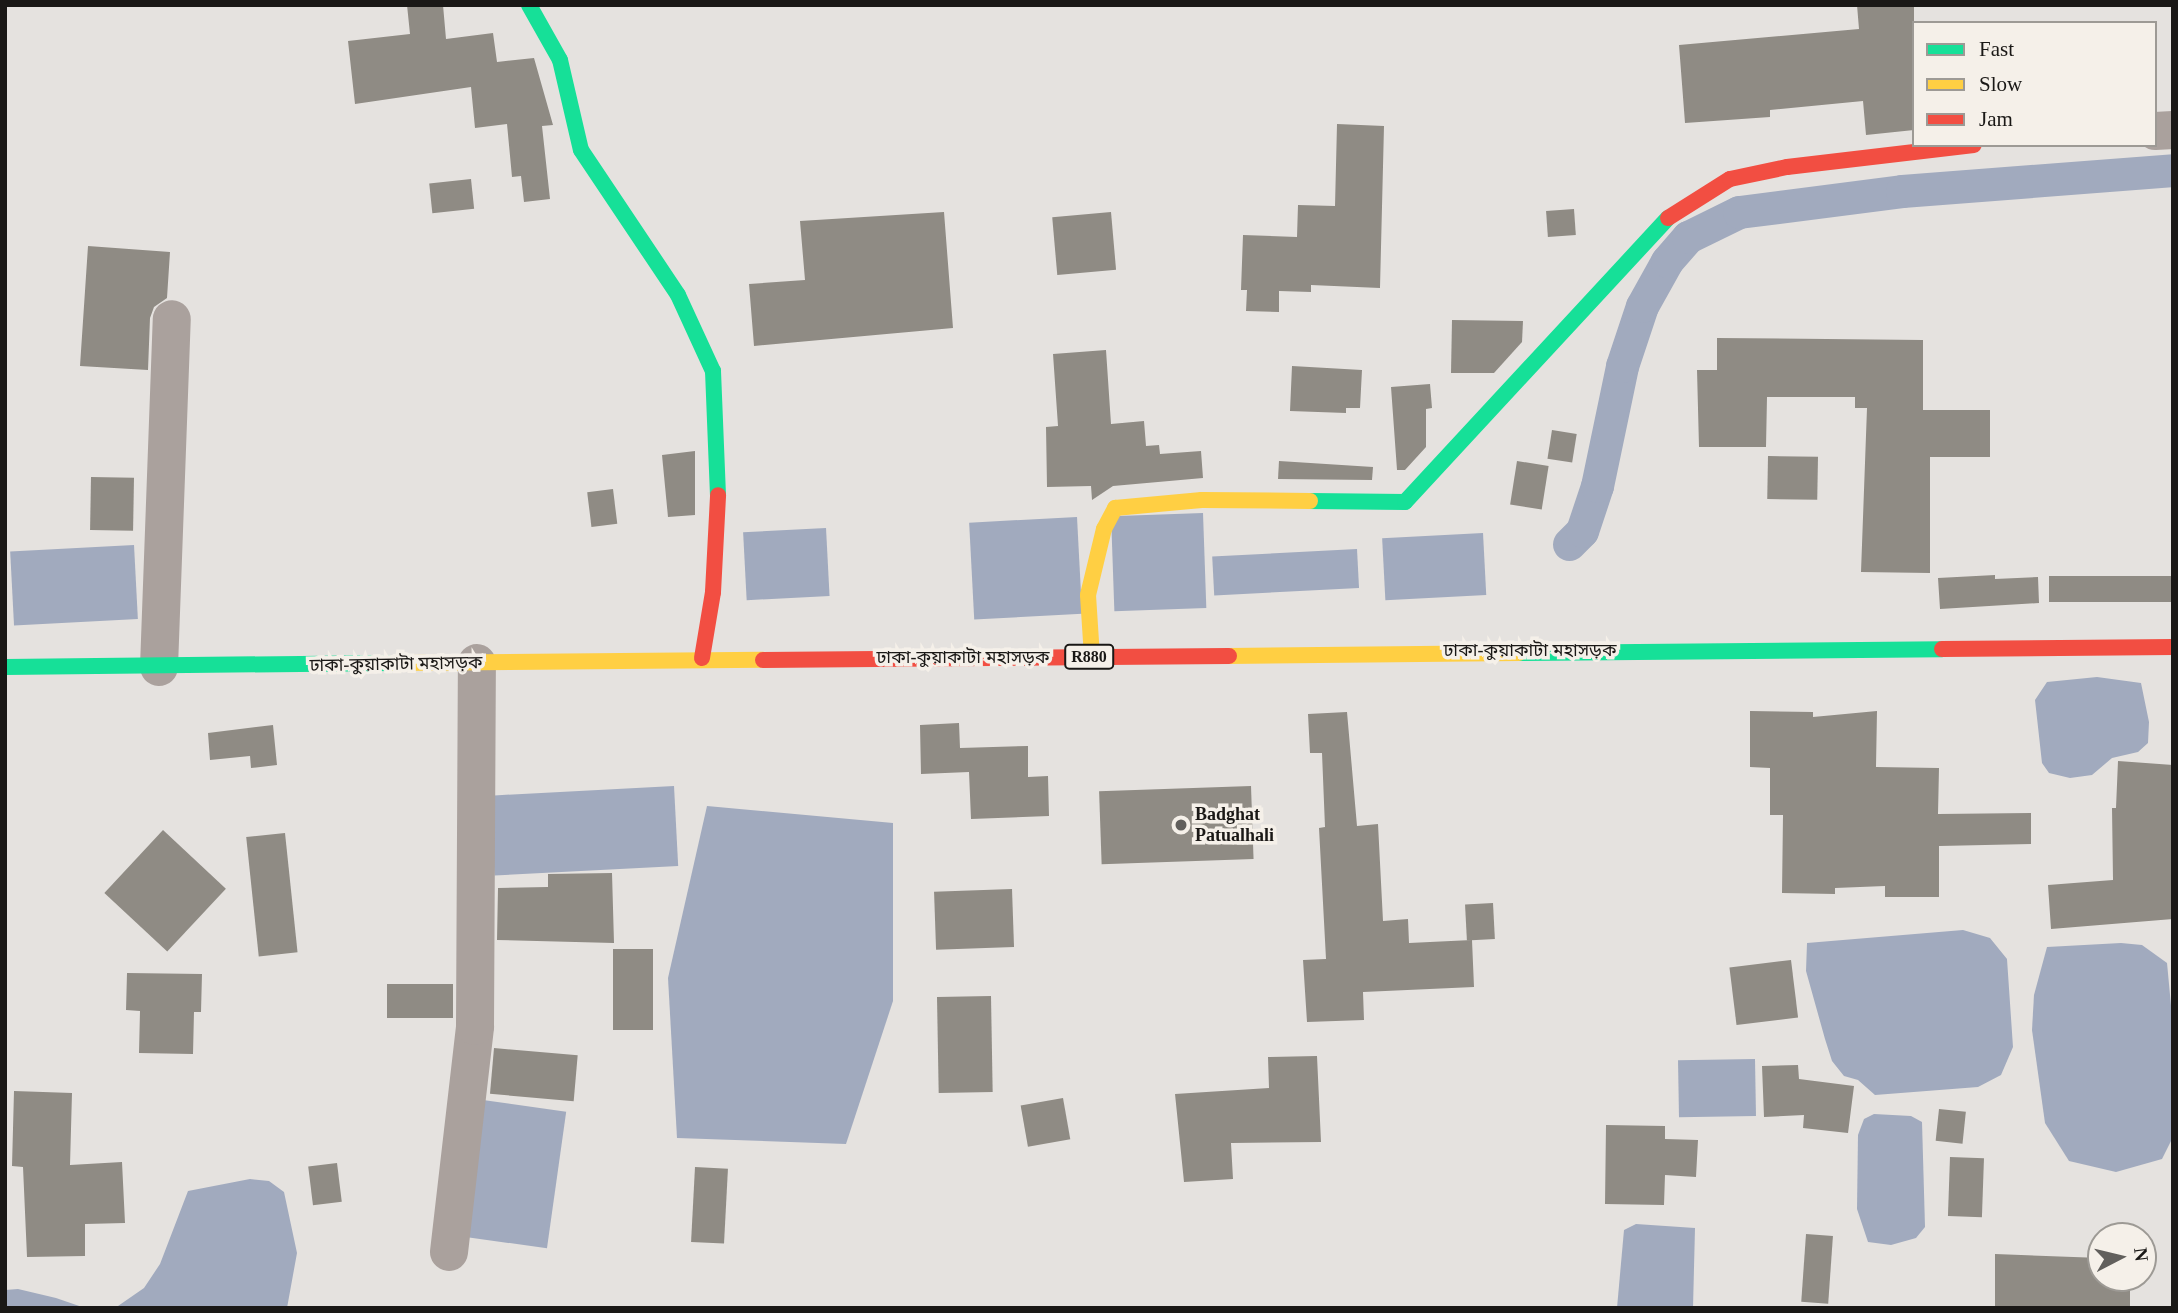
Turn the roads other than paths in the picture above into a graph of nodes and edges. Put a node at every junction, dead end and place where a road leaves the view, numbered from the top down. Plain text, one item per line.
1 (529, 5) edge
2 (1957, 147) edge
3 (172, 319) dead end
4 (2173, 648) edge
5 (1092, 656) junction
6 (702, 657) junction
7 (477, 663) junction
8 (5, 667) edge
9 (159, 667) junction
10 (449, 1252) dead end

1 - 6 main road
2 - 5 main road
3 - 9 street
4 - 5 main road, ঢাকা-কুয়াকাটা মহাসড়ক / R880
5 - 6 main road, ঢাকা-কুয়াকাটা মহাসড়ক / R880
6 - 7 main road, ঢাকা-কুয়াকাটা মহাসড়ক / R880
7 - 9 main road, ঢাকা-কুয়াকাটা মহাসড়ক / R880
7 - 10 street
8 - 9 main road, ঢাকা-কুয়াকাটা মহাসড়ক / R880

